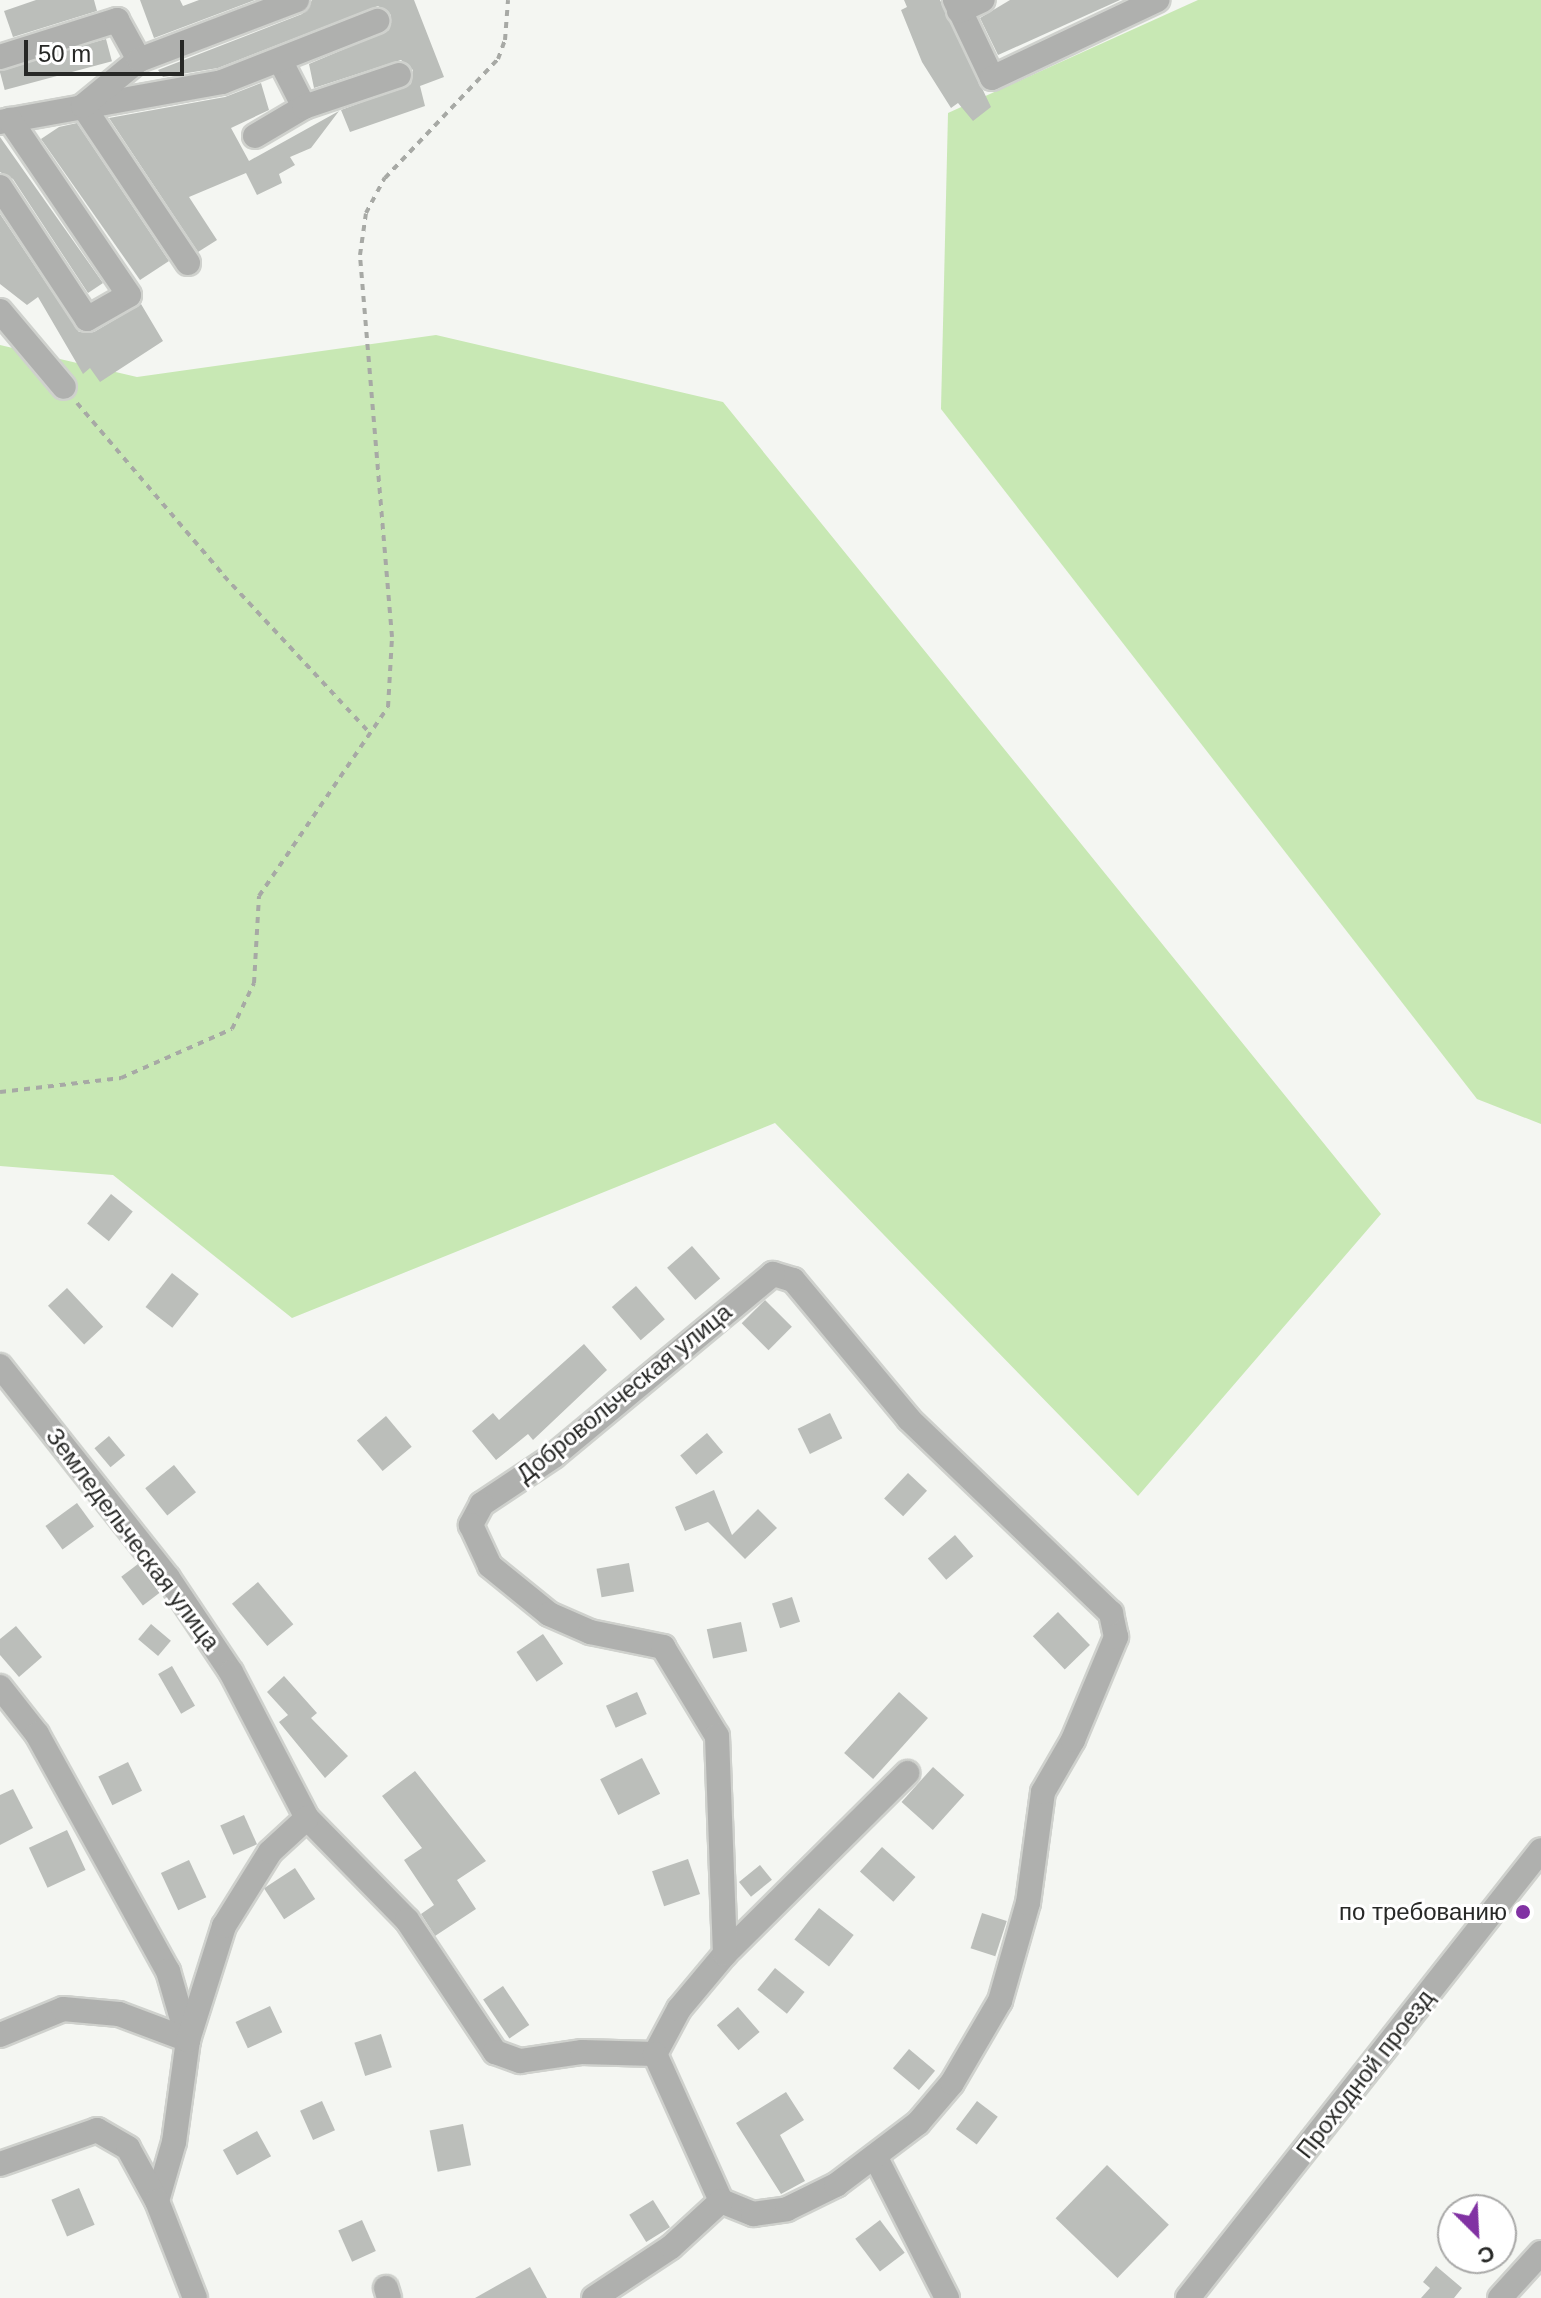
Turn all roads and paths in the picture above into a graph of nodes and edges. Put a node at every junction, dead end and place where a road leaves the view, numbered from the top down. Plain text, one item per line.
1 (297, 0) edge
2 (508, 0) edge
3 (983, 0) edge
4 (1157, 0) edge
5 (957, 6) edge
6 (377, 21) dead end
7 (0, 57) edge
8 (139, 60) junction
9 (280, 60) junction
10 (399, 75) dead end
11 (83, 106) junction
12 (304, 107) junction
13 (5, 121) edge
14 (255, 136) dead end
15 (0, 187) edge
16 (188, 263) dead end
17 (0, 311) edge
18 (64, 387) joint
19 (370, 733) junction
20 (0, 1092) edge
21 (0, 1366) edge
22 (0, 1687) edge
23 (907, 1773) dead end
24 (307, 1818) junction
25 (1541, 1850) edge
26 (725, 1954) junction
27 (0, 2035) edge
28 (188, 2040) junction
29 (655, 2054) junction
30 (876, 2158) junction
31 (0, 2164) edge
32 (157, 2201) junction
33 (721, 2201) junction
34 (1541, 2253) edge
35 (195, 2298) edge
36 (594, 2298) edge
37 (947, 2298) edge
38 (1188, 2298) edge
39 (1500, 2298) edge

1 - 8 street
2 - 19 path
3 - 5 street
4 - 5 street
6 - 9 street
7 - 8 street
8 - 11 street
9 - 11 street
9 - 12 street
10 - 12 street
11 - 13 street
11 - 16 street
12 - 14 street
13 - 15 street
17 - 18 street
18 - 19 path
19 - 20 path
21 - 24 street, Земледельческая улица
22 - 28 street
23 - 26 street
24 - 28 street
24 - 29 street, Земледельческая улица
25 - 38 street, Проходной проезд
26 - 29 street
26 - 30 street, Добровольческая улица
27 - 28 street
28 - 32 street
29 - 33 street
30 - 33 street
30 - 37 street
31 - 32 street
32 - 35 street
33 - 36 street
34 - 39 street

